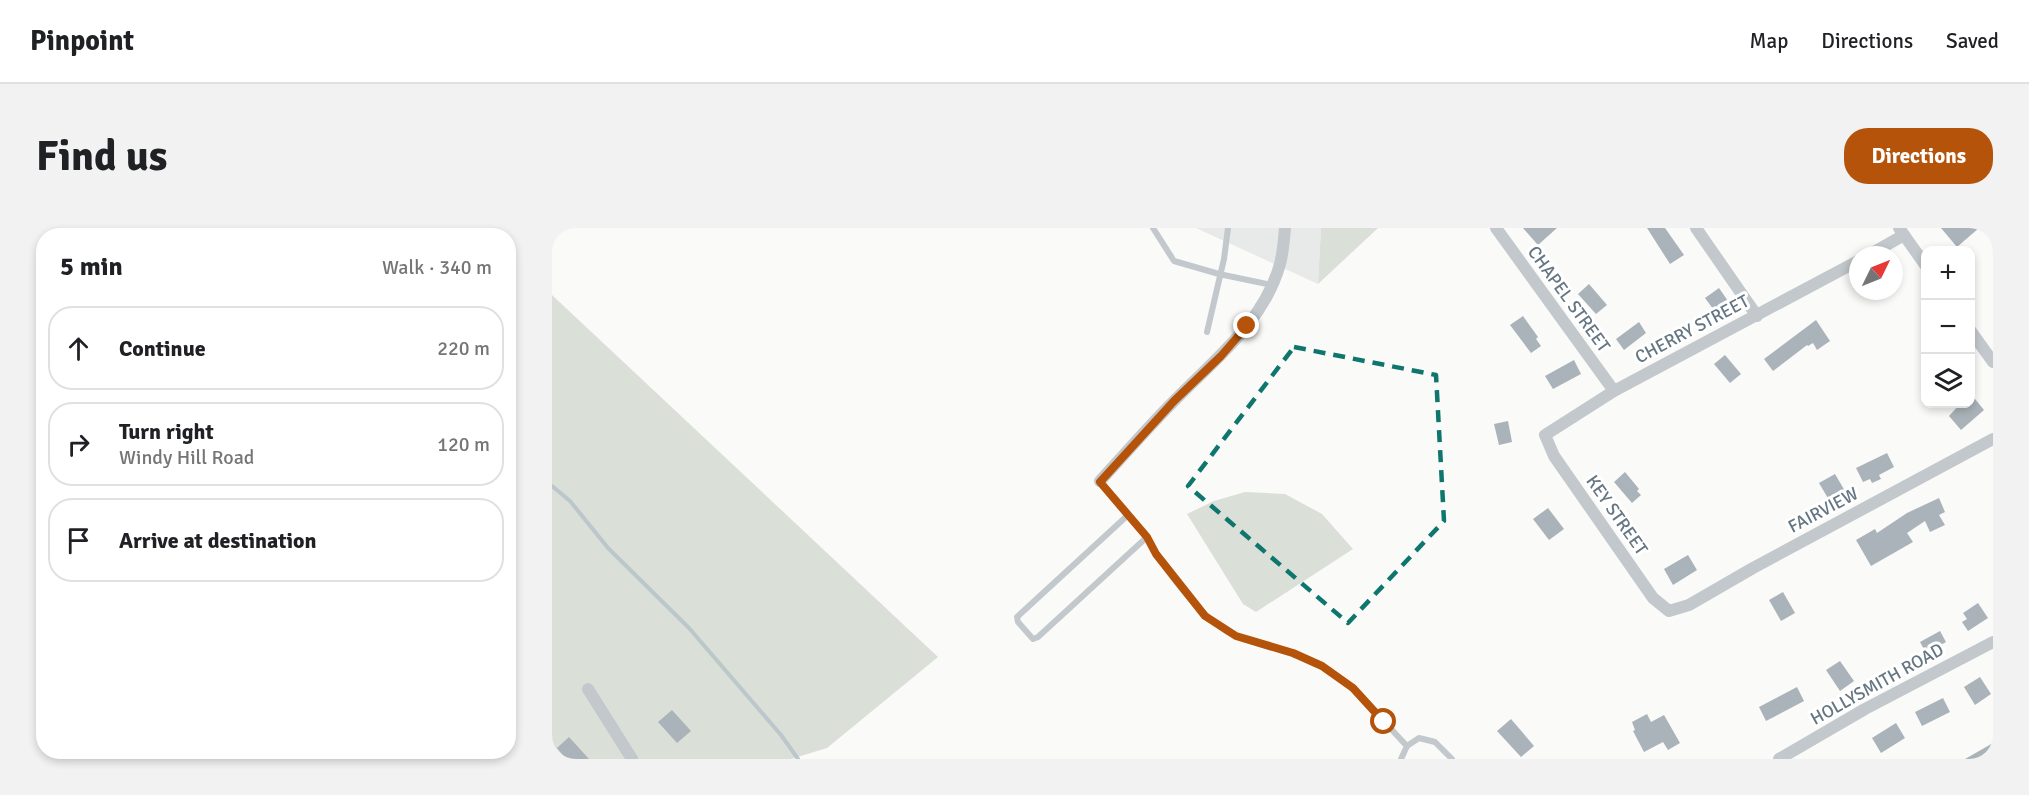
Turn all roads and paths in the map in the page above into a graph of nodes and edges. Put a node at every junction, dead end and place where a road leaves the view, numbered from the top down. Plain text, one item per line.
1 (1153, 228) edge
2 (1228, 228) edge
3 (1285, 228) edge
4 (1496, 228) edge
5 (1696, 228) edge
6 (1901, 232) edge
7 (1882, 246) edge
8 (1921, 259) edge
9 (1849, 266) edge
10 (1219, 274) junction
11 (1273, 285) junction
12 (1757, 316) junction
13 (1207, 332) dead end
14 (1975, 336) edge
15 (1993, 362) edge
16 (1614, 390) junction
17 (1545, 435) joint
18 (1993, 439) edge
19 (1100, 482) joint
20 (1128, 515) junction
21 (1147, 537) junction
22 (1669, 611) joint
23 (1993, 642) edge
24 (588, 689) dead end
25 (1407, 746) junction
26 (632, 759) edge
27 (1401, 759) edge
28 (1452, 759) edge
29 (1779, 759) edge

1 - 10 lane
2 - 10 lane
3 - 11 street
4 - 16 street, CHAPEL STREET
5 - 12 street
6 - 7 street
6 - 8 street
9 - 12 street, CHERRY STREET
10 - 11 lane
10 - 13 lane
11 - 19 street
12 - 16 street, CHERRY STREET
14 - 15 street
16 - 17 street, CHERRY STREET
17 - 22 street, KEY STREET
18 - 22 street, FAIRVIEW
19 - 20 lane
20 - 21 lane
20 - 21 lane
21 - 25 lane
23 - 29 street, HOLLYSMITH ROAD
24 - 26 street
25 - 27 lane
25 - 28 lane

